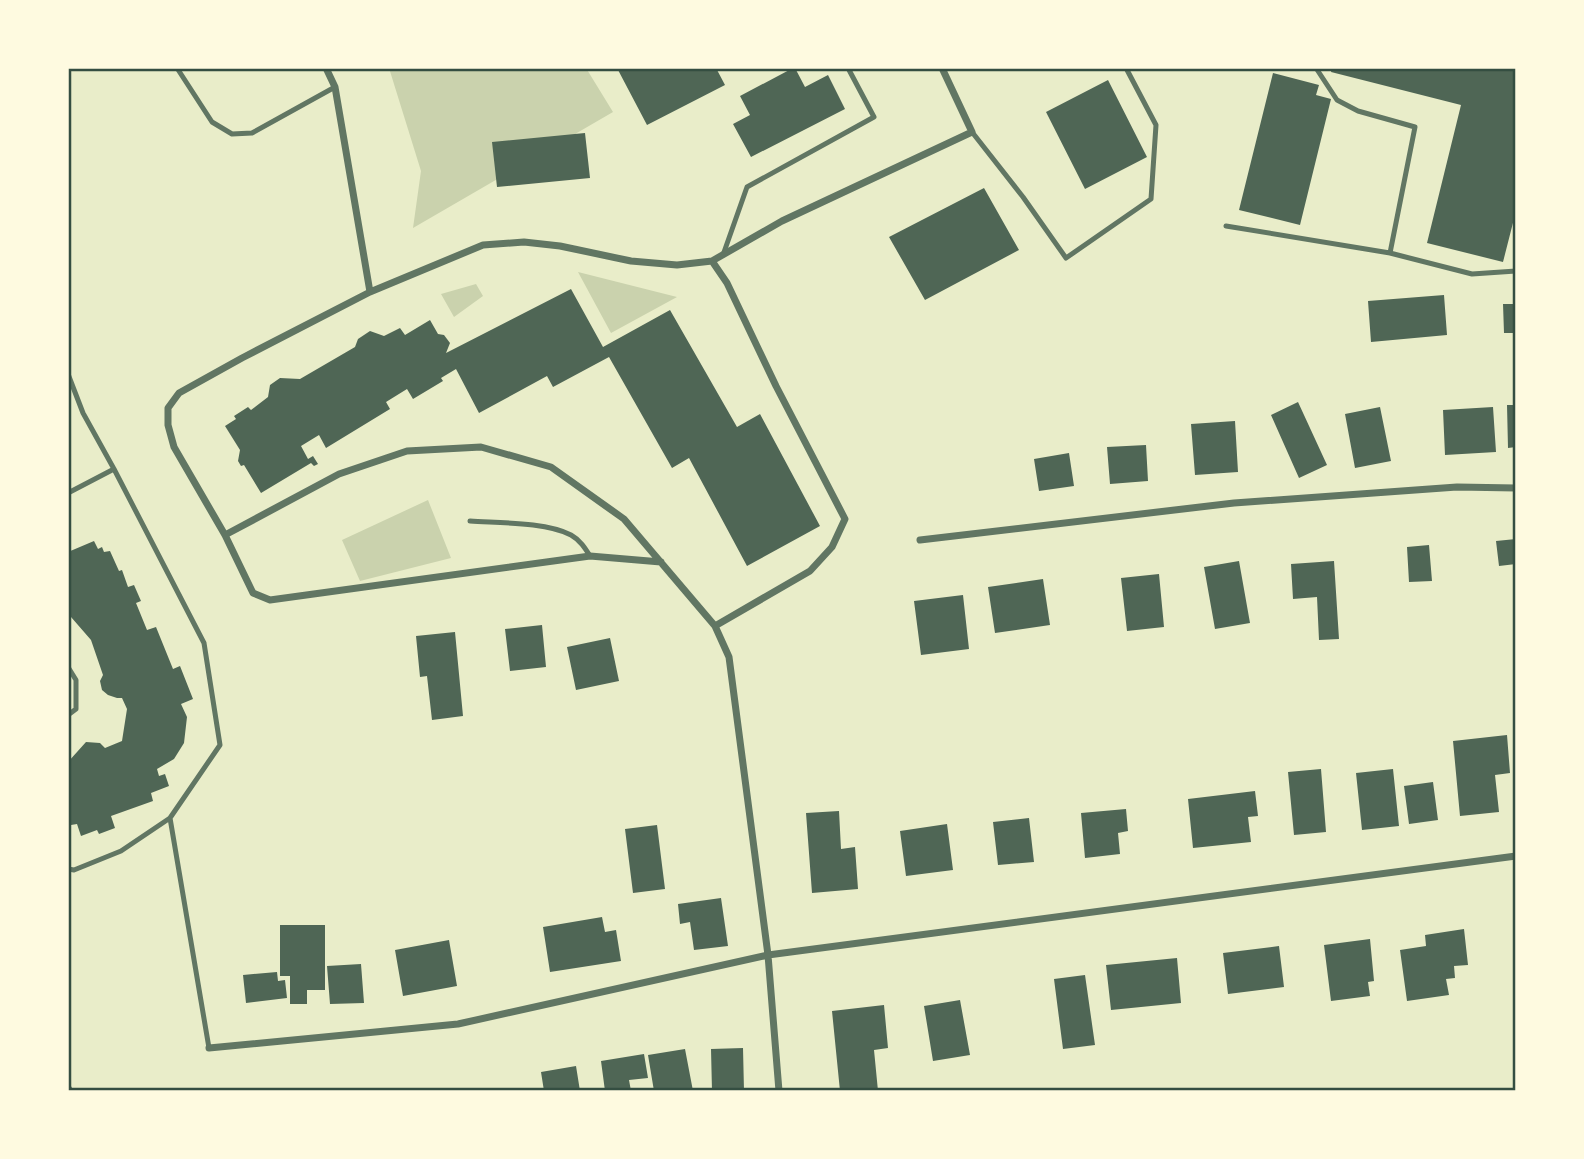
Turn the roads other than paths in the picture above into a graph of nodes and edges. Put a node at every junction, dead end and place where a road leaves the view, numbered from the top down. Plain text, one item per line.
1 (177, 68) edge
2 (326, 68) edge
3 (848, 68) edge
4 (942, 68) edge
5 (1126, 68) edge
6 (1316, 68) edge
7 (335, 87) junction
8 (972, 132) junction
9 (1226, 226) dead end
10 (1390, 253) junction
11 (723, 255) junction
12 (712, 261) junction
13 (1516, 271) edge
14 (370, 292) junction
15 (68, 374) edge
16 (114, 469) junction
17 (1516, 488) edge
18 (68, 493) edge
19 (470, 521) dead end
20 (225, 534) junction
21 (920, 540) dead end
22 (590, 556) junction
23 (661, 562) junction
24 (715, 626) junction
25 (68, 667) edge
26 (68, 715) edge
27 (170, 818) junction
28 (1516, 856) edge
29 (68, 869) edge
30 (768, 955) junction
31 (209, 1048) joint
32 (68, 1086) edge
33 (71, 1091) edge
34 (779, 1091) edge

1 - 7 lane
2 - 7 street
3 - 11 lane
4 - 8 street
5 - 8 lane
6 - 10 lane
7 - 14 street
8 - 11 street
9 - 10 lane
10 - 13 lane
11 - 12 street
12 - 14 street
12 - 24 street
14 - 20 street
15 - 16 lane
16 - 18 lane
16 - 27 lane
17 - 21 street
19 - 22 lane
20 - 22 street
20 - 23 street
22 - 23 street
23 - 24 street
24 - 30 street
25 - 26 lane
27 - 29 lane
27 - 31 lane
28 - 30 street
30 - 31 street
30 - 34 street
32 - 33 lane

